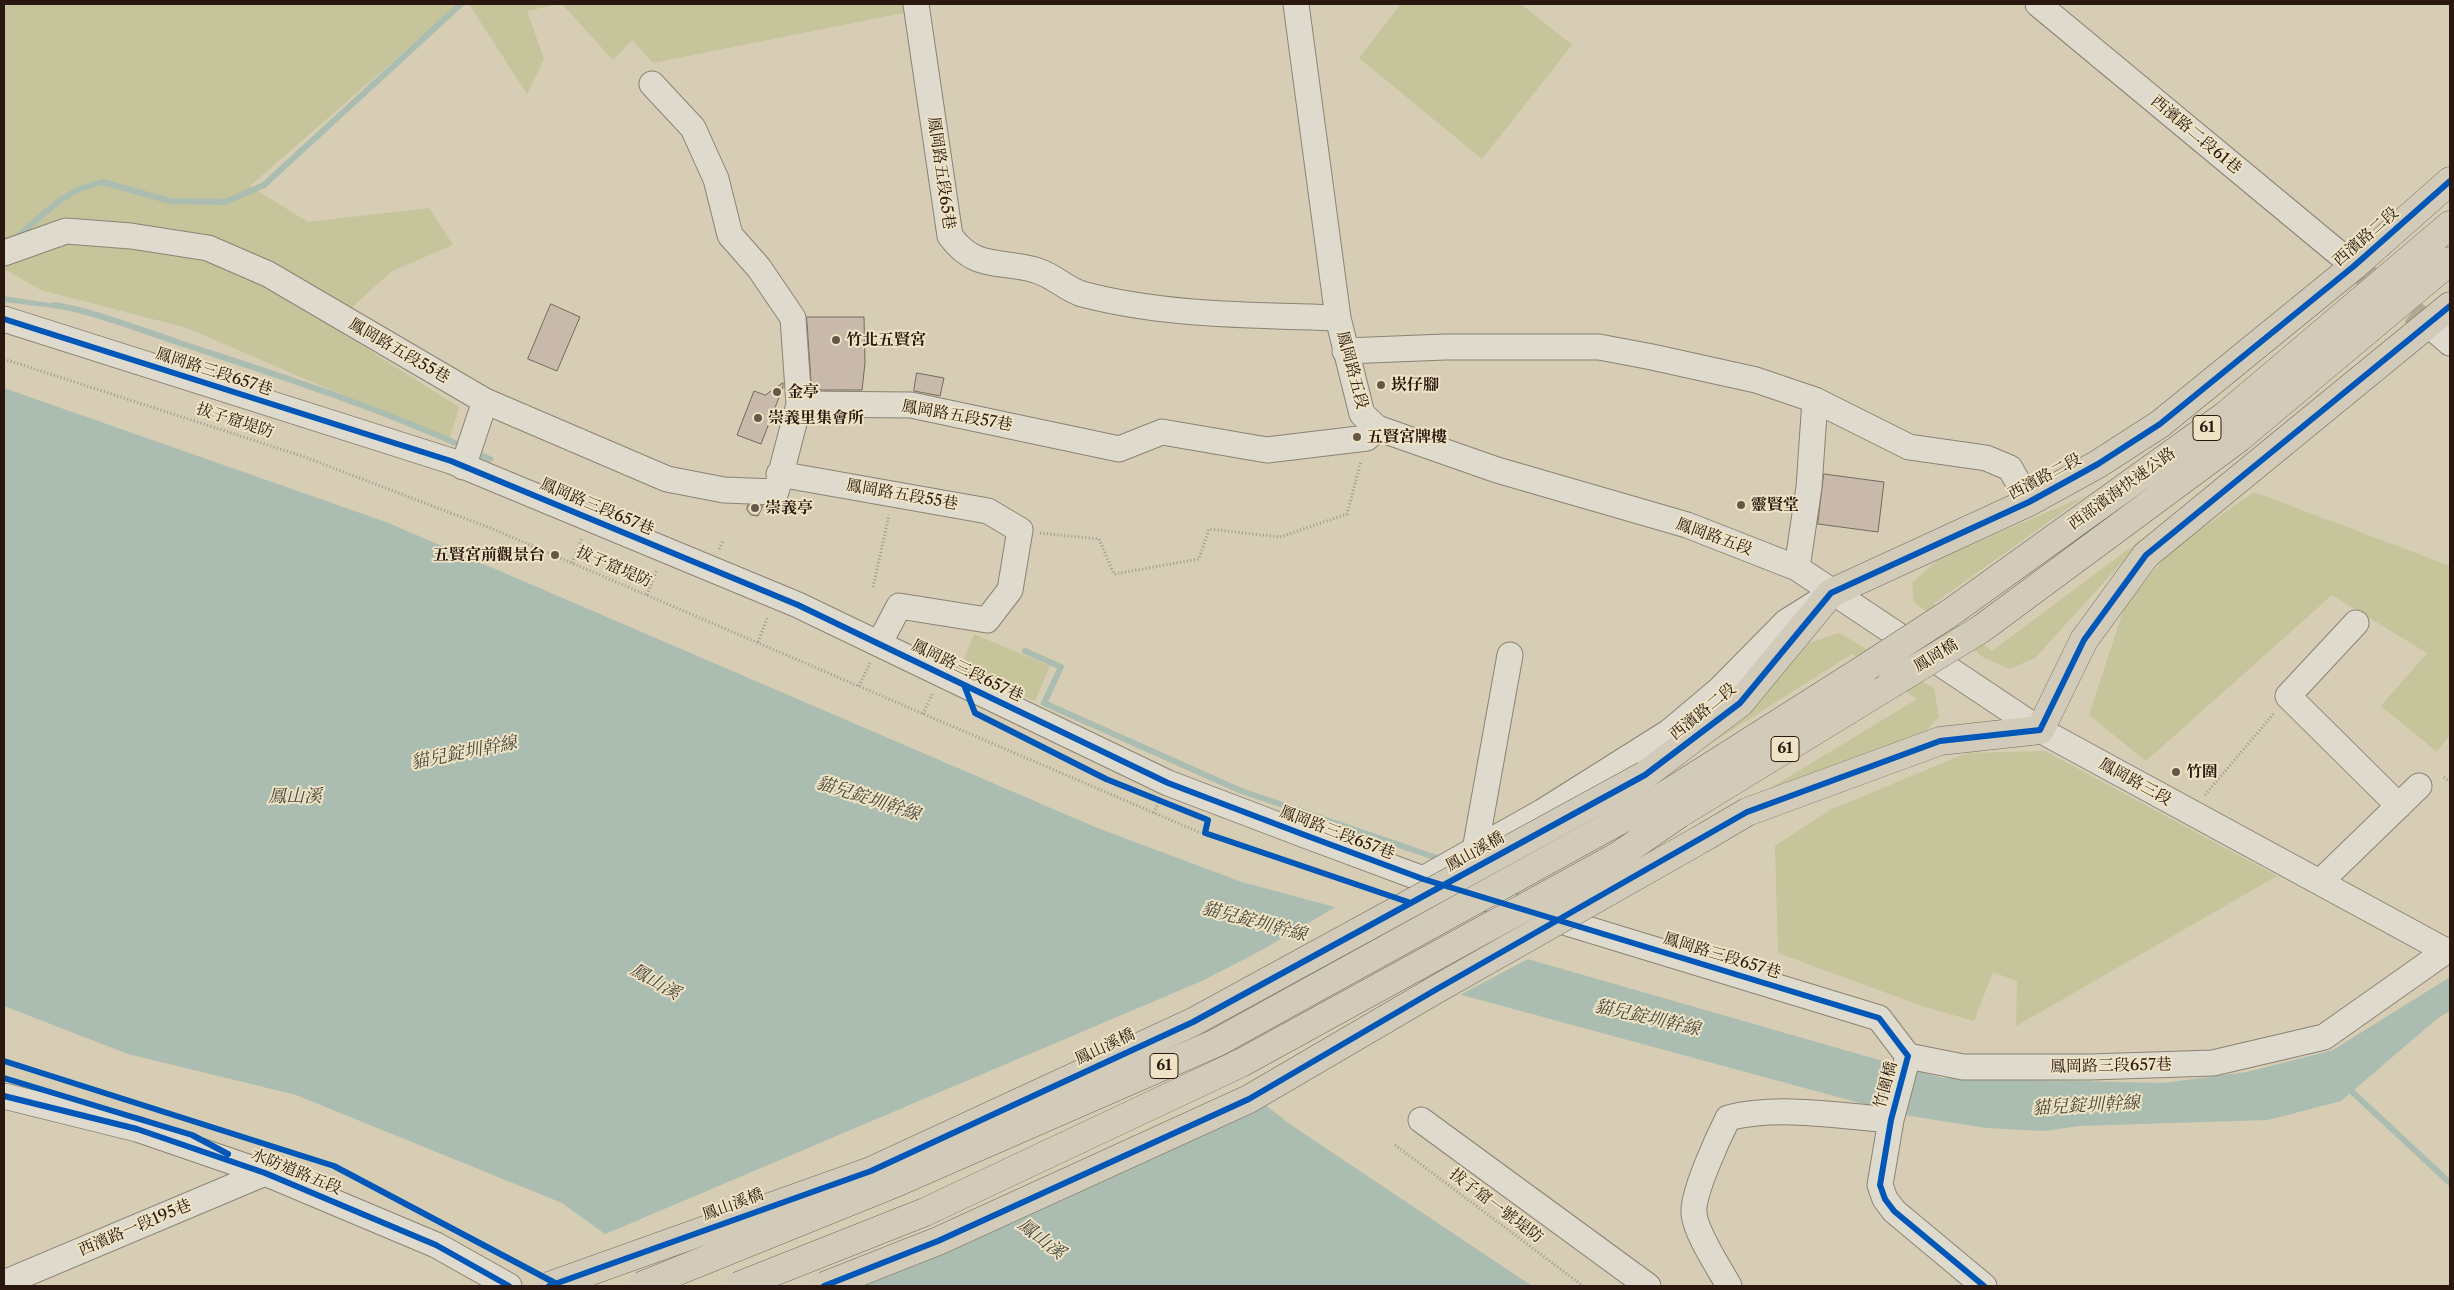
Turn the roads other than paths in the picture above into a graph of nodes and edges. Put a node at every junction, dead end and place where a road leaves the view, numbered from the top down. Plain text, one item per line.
1 (916, 4) edge
2 (1296, 4) edge
3 (2038, 4) edge
4 (652, 84) dead end
5 (2450, 181) edge
6 (2450, 225) edge
7 (4, 253) edge
8 (2450, 261) edge
9 (2354, 266) junction
10 (2450, 306) edge
11 (1338, 318) junction
12 (4, 319) edge
13 (2429, 325) junction
14 (2450, 343) edge
15 (1345, 351) junction
16 (1815, 400) junction
17 (485, 401) junction
18 (799, 404) junction
19 (1372, 433) junction
20 (463, 467) junction
21 (779, 474) junction
22 (2029, 502) junction
23 (1797, 568) junction
24 (1831, 593) junction
25 (1950, 613) joint
26 (2356, 623) dead end
27 (1981, 629) joint
28 (879, 644) junction
29 (1510, 655) dead end
30 (2040, 730) junction
31 (1645, 776) joint
32 (2420, 786) dead end
33 (1671, 805) junction
34 (2398, 806) junction
35 (1475, 850) junction
36 (1424, 879) junction
37 (2320, 882) junction
38 (2448, 950) edge
39 (1908, 1056) junction
40 (4, 1096) edge
41 (1421, 1120) dead end
42 (1891, 1120) junction
43 (265, 1173) junction
44 (4, 1283) edge
45 (509, 1286) edge
46 (549, 1286) edge
47 (641, 1286) edge
48 (738, 1286) edge
49 (824, 1286) edge
50 (1648, 1286) edge
51 (1729, 1286) edge
52 (1984, 1286) edge

1 - 11 street, 鳳岡路五段65巷
2 - 11 street, 鳳岡路五段
3 - 9 street, 西濱路二段61巷
4 - 18 street
5 - 9 main road, 西濱路二段
6 - 25 main road, 西部濱海快速公路 / 61
7 - 17 street, 鳳岡路五段55巷
8 - 27 main road, 西部濱海快速公路 / 61
9 - 22 main road, 西濱路二段
10 - 13 main road
11 - 15 street, 鳳岡路五段
12 - 20 street, 鳳岡路三段657巷
13 - 14 street
13 - 30 main road
15 - 16 street
15 - 19 street, 鳳岡路五段
16 - 22 street
16 - 23 street
17 - 20 street
17 - 21 street, 鳳岡路五段55巷
18 - 19 street, 鳳岡路五段57巷
18 - 21 street, 鳳岡路五段55巷
19 - 23 street, 鳳岡路五段
20 - 28 street, 鳳岡路三段657巷
21 - 28 street, 鳳岡路五段55巷
22 - 24 main road, 西濱路二段
23 - 24 street, 鳳岡路五段
24 - 30 street, 鳳岡路三段
24 - 31 main road, 西濱路二段
24 - 35 street, 西濱路二段
25 - 33 main road, 鳳岡橋 / 61, bridge
26 - 34 street
27 - 33 main road, 鳳岡橋 / 61, bridge
28 - 36 street, 鳳岡路三段657巷
29 - 35 street
30 - 37 street, 鳳岡路三段
30 - 49 main road, bridge
31 - 46 main road, 鳳山溪橋, bridge
32 - 34 street
33 - 47 main road, 61, bridge
33 - 48 main road, 61, bridge
34 - 37 street
35 - 36 street, 西濱路二段
36 - 39 street, 鳳岡路三段657巷
37 - 38 street, 鳳岡路三段
38 - 39 street, 鳳岡路三段657巷
39 - 42 street, 竹圍橋
40 - 43 street, 水防道路五段
41 - 50 street
42 - 51 street
42 - 52 street, 竹圍橋
43 - 44 street, 西濱路一段195巷
43 - 45 street, 水防道路五段

